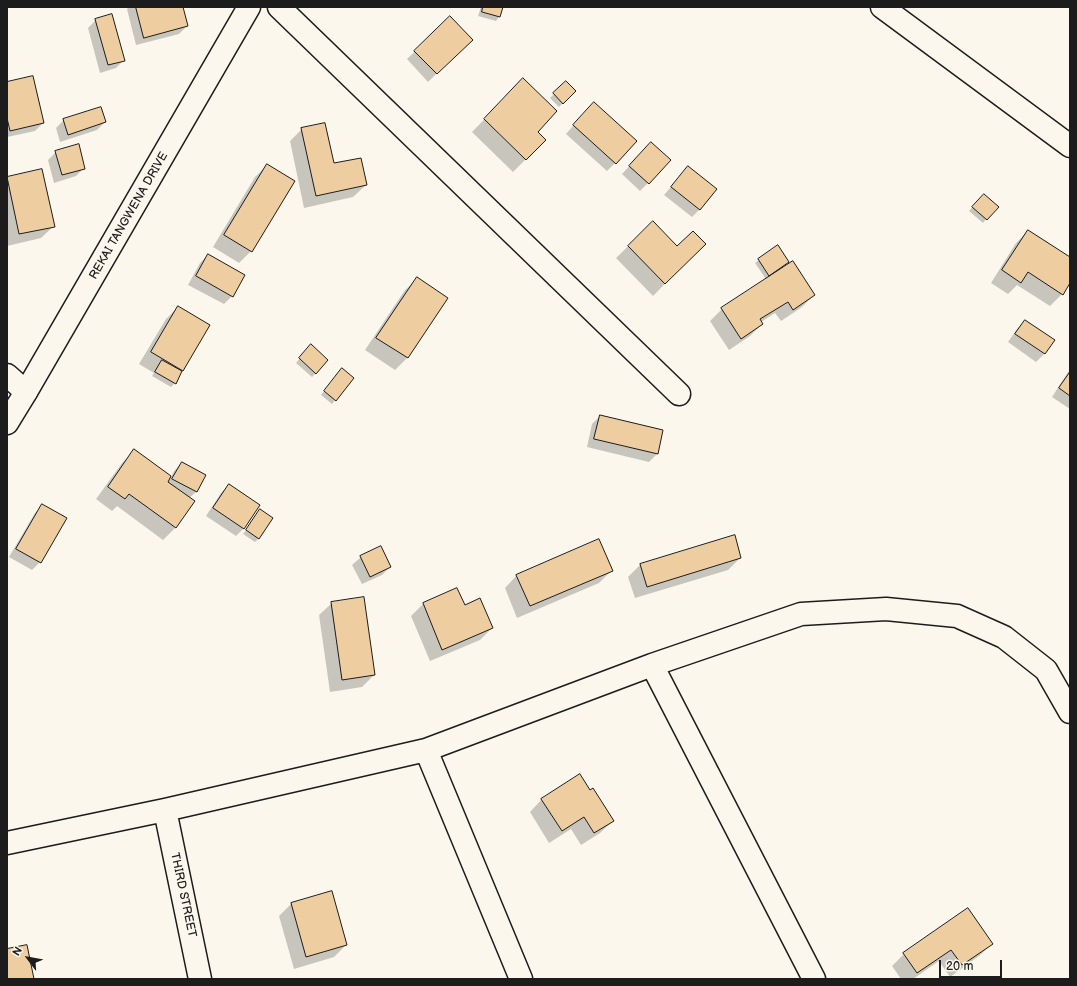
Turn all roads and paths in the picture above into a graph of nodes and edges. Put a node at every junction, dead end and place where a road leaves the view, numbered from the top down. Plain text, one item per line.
1 (249, 7) edge
2 (279, 7) edge
3 (882, 7) edge
4 (1070, 146) edge
5 (7, 375) edge
6 (26, 392) junction
7 (679, 394) dead end
8 (7, 424) edge
9 (652, 665) junction
10 (1070, 712) edge
11 (426, 750) junction
12 (165, 810) junction
13 (7, 842) edge
14 (200, 979) edge
15 (520, 979) edge
16 (814, 979) edge

1 - 6 street, REKAI TANGWENA DRIVE
2 - 7 street
3 - 4 street
5 - 6 street
6 - 8 street, REKAI TANGWENA DRIVE
9 - 10 street
9 - 11 street
9 - 16 street
11 - 12 street
11 - 15 street
12 - 13 street
12 - 14 street, THIRD STREET

